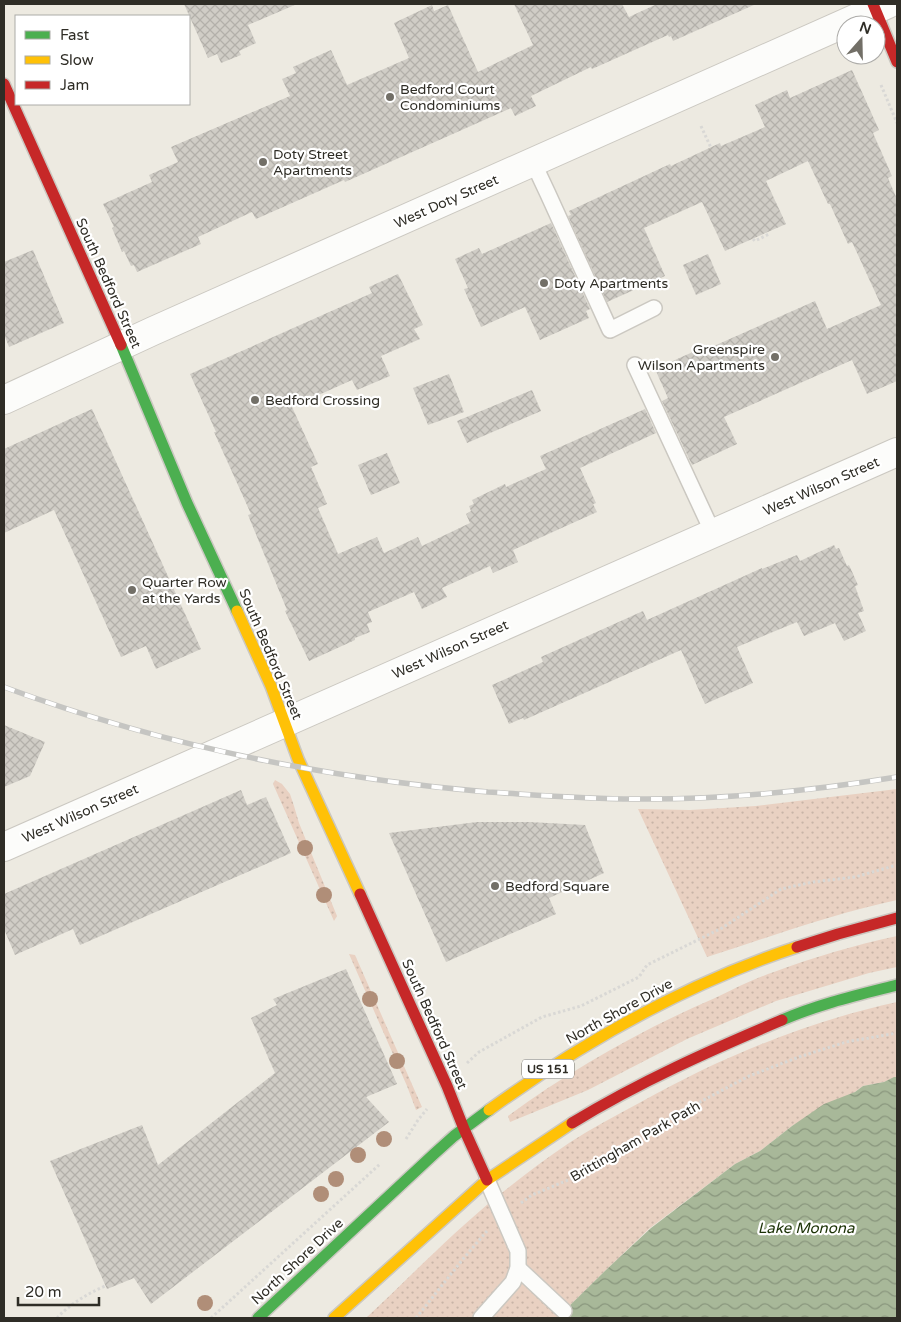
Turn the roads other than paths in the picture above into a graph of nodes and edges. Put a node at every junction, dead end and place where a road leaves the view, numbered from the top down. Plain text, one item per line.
1 (879, 6) edge
2 (897, 62) edge
3 (4, 84) edge
4 (533, 162) junction
5 (654, 308) dead end
6 (121, 346) junction
7 (634, 365) dead end
8 (4, 400) edge
9 (897, 452) edge
10 (713, 533) junction
11 (284, 723) junction
12 (4, 847) edge
13 (897, 918) edge
14 (897, 985) edge
15 (464, 1129) junction
16 (487, 1180) junction
17 (518, 1268) junction
18 (564, 1311) dead end
19 (258, 1318) edge
20 (334, 1318) edge
21 (481, 1318) edge

1 - 2 main road
1 - 4 street, West Doty Street
3 - 6 main road, South Bedford Street
4 - 5 lane
4 - 6 street, West Doty Street
6 - 8 street, West Doty Street
6 - 11 main road, South Bedford Street
7 - 10 lane
9 - 10 street, West Wilson Street
10 - 11 street, West Wilson Street
11 - 12 street, West Wilson Street
11 - 15 main road, South Bedford Street
13 - 15 main road, North Shore Drive / US 151
14 - 16 main road
15 - 16 main road, South Bedford Street
15 - 19 main road, North Shore Drive / US 151
16 - 17 lane
16 - 20 main road
17 - 18 lane
17 - 21 lane

